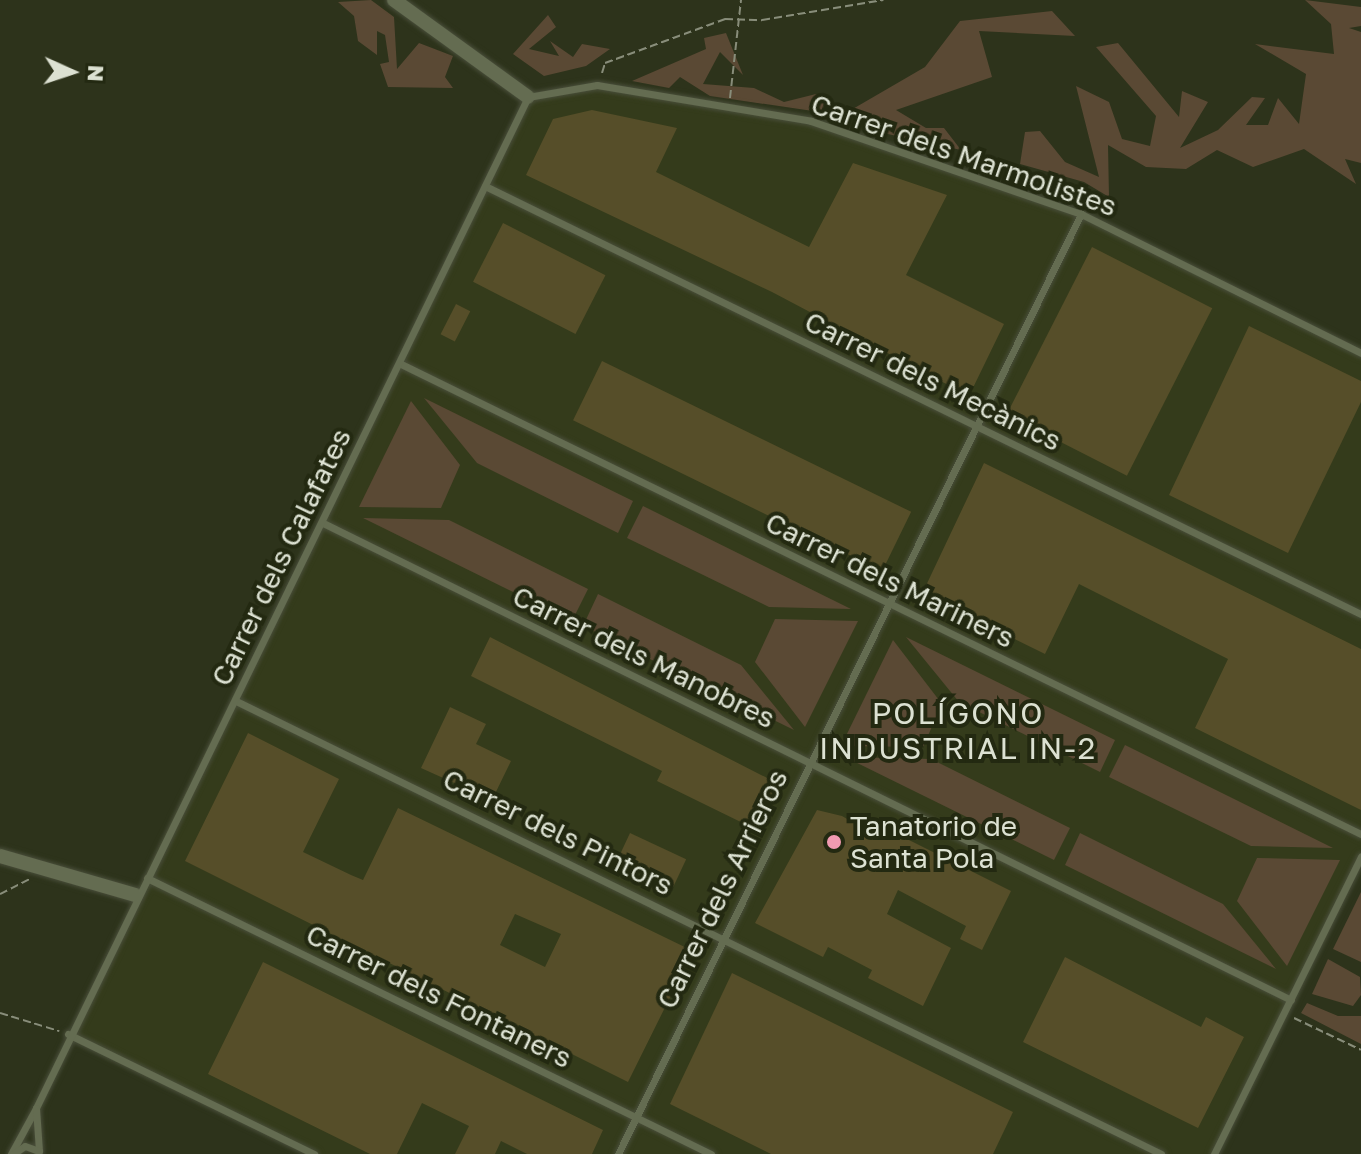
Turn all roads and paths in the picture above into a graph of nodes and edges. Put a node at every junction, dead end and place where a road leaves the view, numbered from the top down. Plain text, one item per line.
1 (394, 0) edge
2 (741, 0) edge
3 (883, 0) edge
4 (738, 19) junction
5 (597, 85) junction
6 (528, 97) junction
7 (725, 107) junction
8 (485, 186) junction
9 (1081, 214) junction
10 (1361, 353) edge
11 (401, 364) junction
12 (975, 426) junction
13 (323, 523) junction
14 (887, 603) junction
15 (1361, 614) edge
16 (236, 701) junction
17 (807, 762) junction
18 (1361, 834) edge
19 (0, 856) edge
20 (1361, 856) edge
21 (43, 869) junction
22 (147, 878) junction
23 (0, 894) edge
24 (135, 895) junction
25 (724, 938) junction
26 (1291, 1000) junction
27 (0, 1013) edge
28 (1285, 1013) junction
29 (68, 1034) junction
30 (1361, 1050) edge
31 (36, 1108) junction
32 (637, 1117) junction
33 (40, 1152) edge
34 (12, 1154) edge
35 (314, 1154) edge
36 (618, 1154) edge
37 (711, 1154) edge
38 (1161, 1154) edge
39 (1214, 1154) edge

1 - 6 street
2 - 4 path
3 - 4 path
4 - 5 path
4 - 7 path
5 - 6 lane, Carrer dels Marmolistes
5 - 7 lane, Carrer dels Marmolistes
6 - 8 lane, Carrer dels Calafates
7 - 9 lane, Carrer dels Marmolistes
8 - 11 lane, Carrer dels Calafates
8 - 12 lane, Carrer dels Mecànics
9 - 10 lane, Carrer dels Marmolistes
9 - 12 lane, Carrer dels Arrieros
11 - 13 lane, Carrer dels Calafates
11 - 14 lane, Carrer dels Mariners
12 - 14 lane, Carrer dels Arrieros
12 - 15 lane, Carrer dels Mecànics
13 - 16 lane, Carrer dels Calafates
13 - 17 lane, Carrer dels Manobres
14 - 17 lane, Carrer dels Arrieros
14 - 18 lane, Carrer dels Mariners
16 - 22 lane, Carrer dels Calafates
16 - 25 lane, Carrer dels Pintors
17 - 25 lane, Carrer dels Arrieros
17 - 26 lane, Carrer dels Manobres
19 - 21 street
20 - 26 lane
21 - 23 path
21 - 24 street
22 - 24 lane, Carrer dels Calafates
22 - 32 lane, Carrer dels Fontaners
24 - 29 lane, Carrer dels Calafates
25 - 32 lane, Carrer dels Arrieros
25 - 38 lane, Carrer dels Pintors
26 - 28 lane
27 - 29 path
28 - 30 path
28 - 39 lane
29 - 31 lane, Carrer dels Calafates
29 - 35 lane
31 - 33 lane
31 - 34 lane, Carrer dels Calafates
32 - 36 lane, Carrer dels Arrieros
32 - 37 lane, Carrer dels Fontaners
33 - 34 lane

